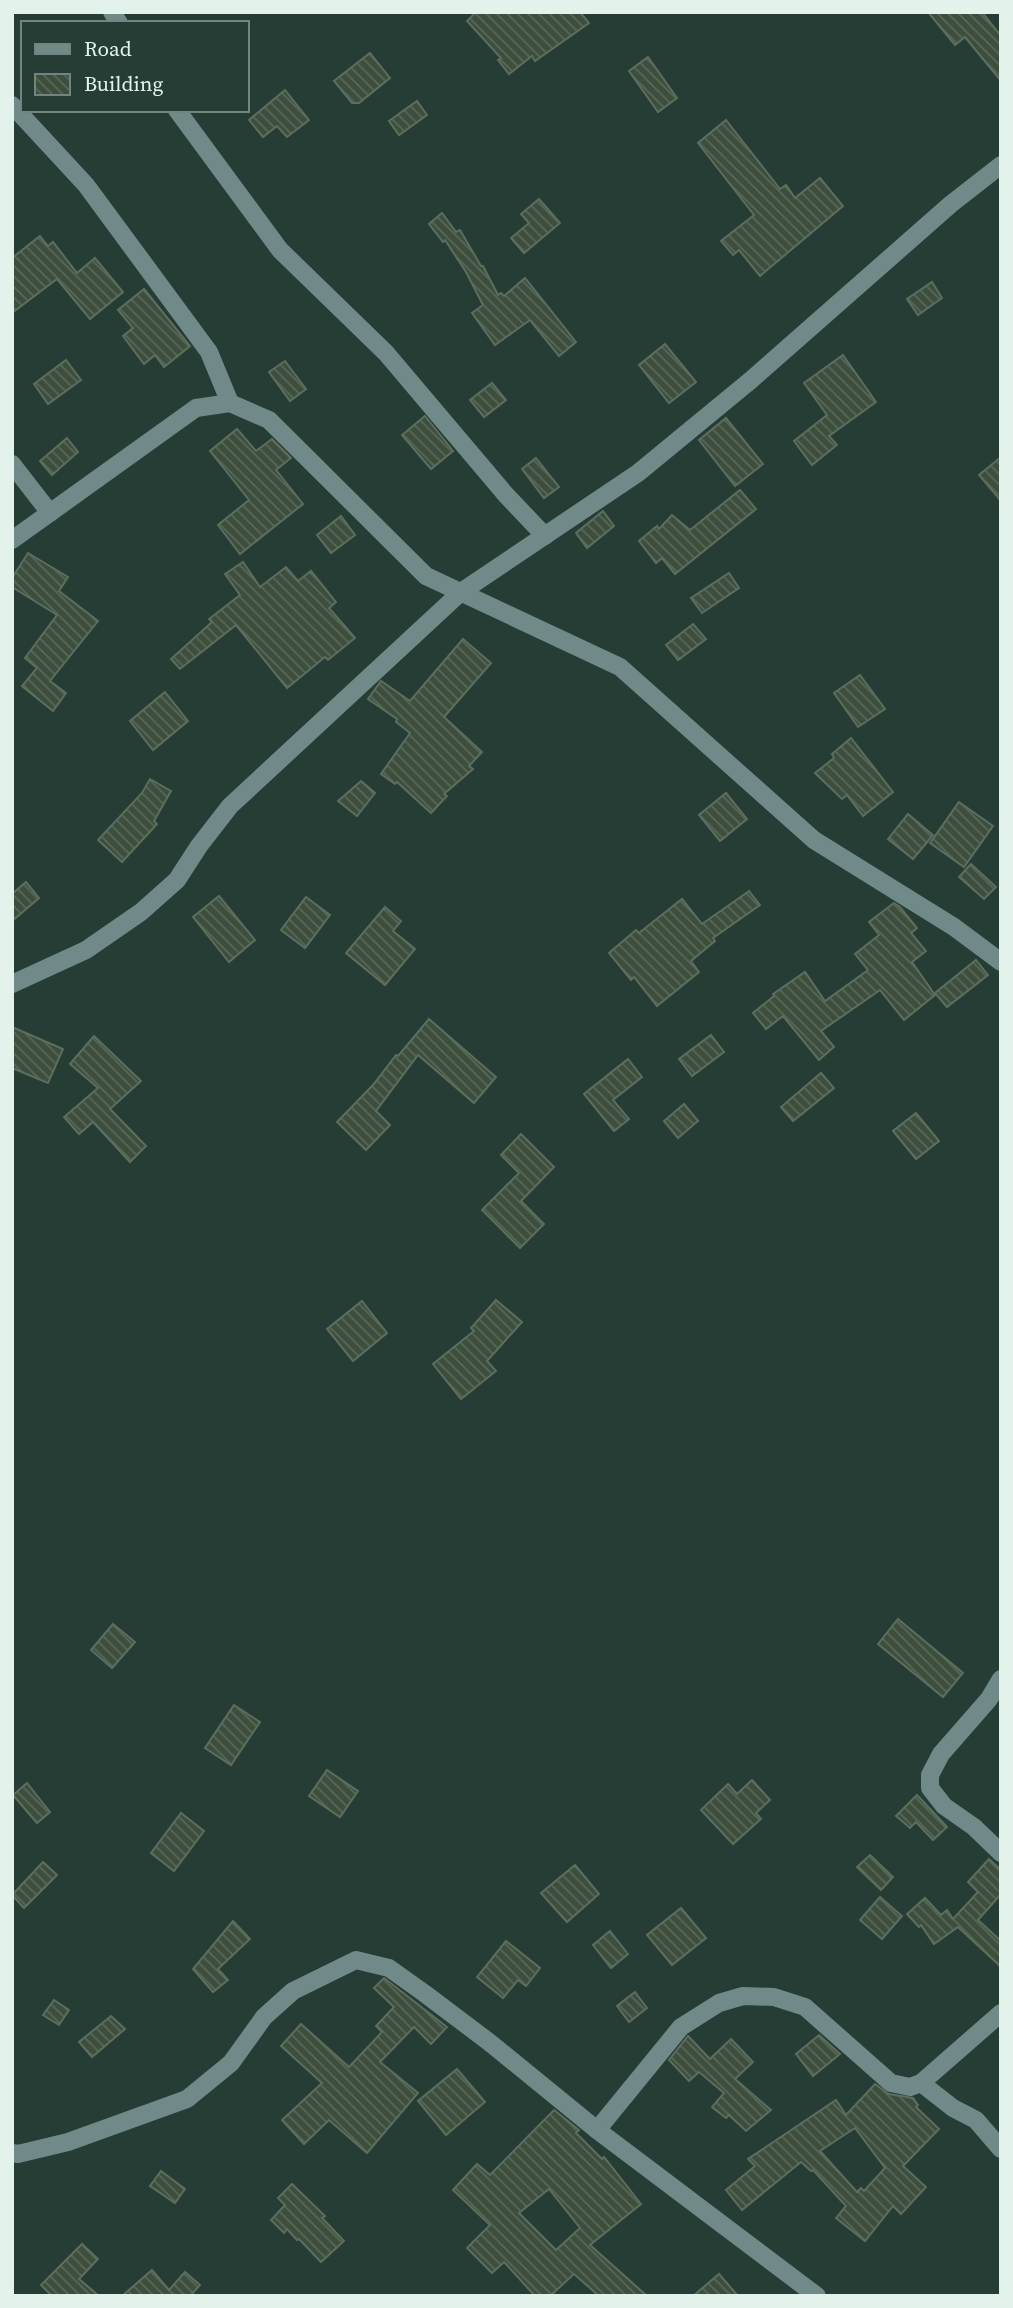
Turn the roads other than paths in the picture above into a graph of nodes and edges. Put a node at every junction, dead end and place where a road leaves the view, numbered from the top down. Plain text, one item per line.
1 (12, 105) edge
2 (178, 112) edge
3 (1001, 165) edge
4 (230, 403) junction
5 (12, 464) edge
6 (50, 513) junction
7 (545, 536) junction
8 (12, 540) edge
9 (461, 592) junction
10 (1001, 962) edge
11 (12, 984) edge
12 (1001, 1679) edge
13 (1001, 1853) edge
14 (1001, 2013) edge
15 (921, 2083) junction
16 (597, 2130) junction
17 (1001, 2149) edge
18 (12, 2153) edge
19 (817, 2296) edge

1 - 4 street
2 - 7 street
3 - 7 street
4 - 6 street
4 - 9 street
5 - 6 street
6 - 8 street
7 - 9 street
9 - 10 street
9 - 11 street
12 - 13 street
14 - 15 street
15 - 16 street
15 - 17 street
16 - 18 street
16 - 19 street

